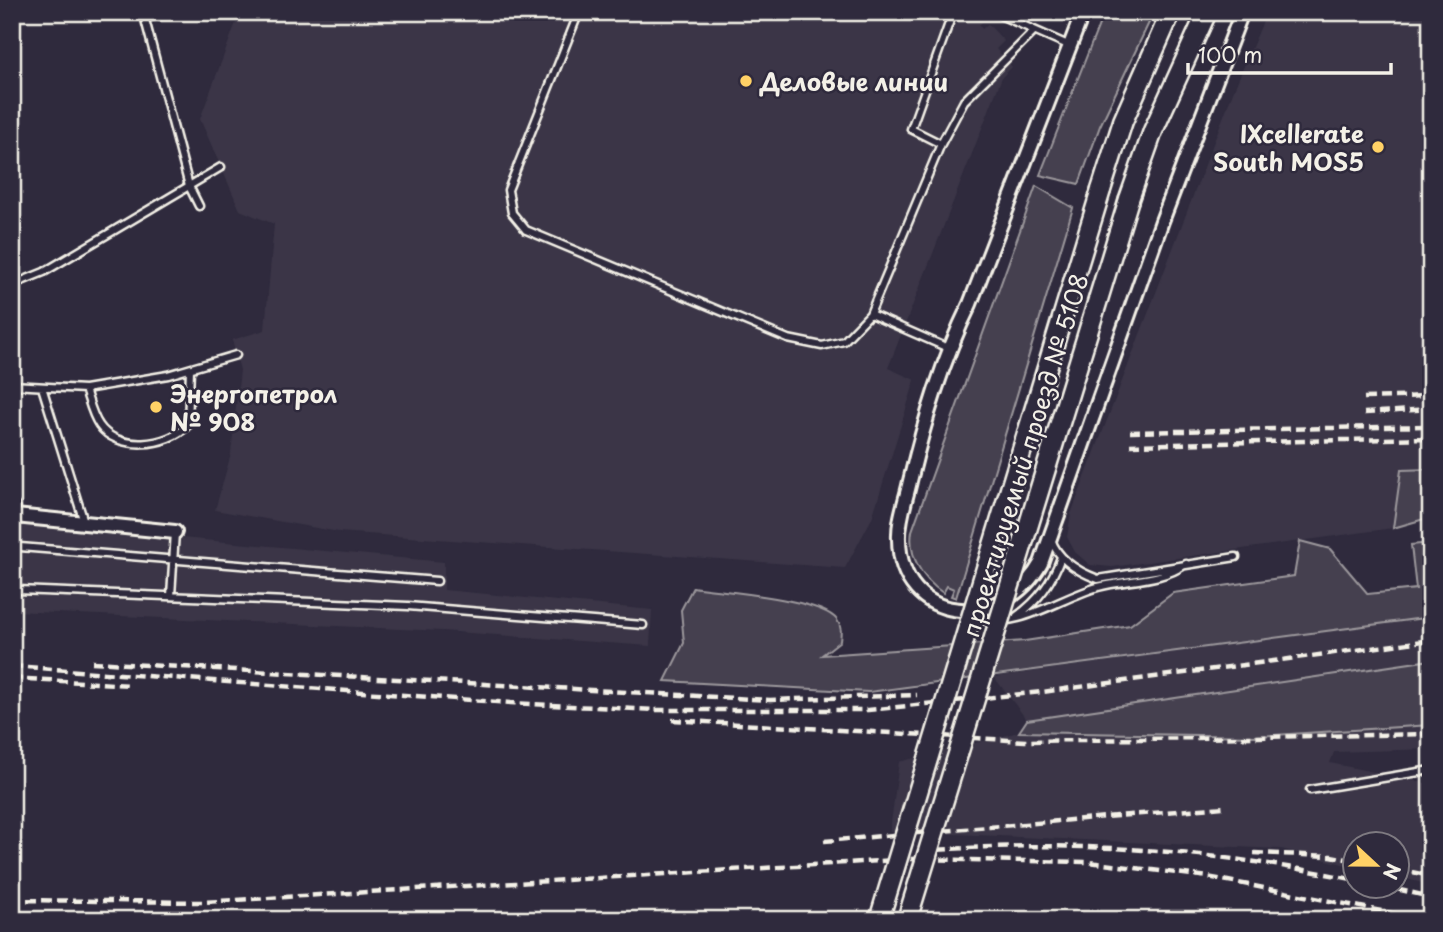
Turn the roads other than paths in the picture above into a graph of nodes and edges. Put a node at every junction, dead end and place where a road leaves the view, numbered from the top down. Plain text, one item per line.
1 (175, 12) edge
2 (579, 12) edge
3 (953, 12) edge
4 (993, 12) edge
5 (1081, 12) edge
6 (1171, 12) edge
7 (1207, 12) edge
8 (144, 15) edge
9 (1242, 15) edge
10 (1034, 32) junction
11 (1069, 45) junction
12 (941, 144) junction
13 (221, 167) dead end
14 (189, 186) junction
15 (199, 206) dead end
16 (12, 285) edge
17 (870, 314) junction
18 (948, 348) junction
19 (236, 355) dead end
20 (190, 369) junction
21 (12, 385) edge
22 (42, 387) junction
23 (85, 389) junction
24 (12, 507) edge
25 (84, 523) junction
26 (175, 532) joint
27 (1051, 537) junction
28 (20, 547) dead end
29 (1061, 557) junction
30 (1236, 557) dead end
31 (174, 559) junction
32 (1186, 564) junction
33 (438, 581) dead end
34 (18, 590) dead end
35 (171, 596) junction
36 (950, 609) junction
37 (1010, 621) junction
38 (643, 625) dead end
39 (1431, 770) edge
40 (1310, 790) dead end
41 (879, 920) edge
42 (907, 920) edge

1 - 8 lane
2 - 17 lane
3 - 12 lane
4 - 10 lane
5 - 11 street
6 - 41 main road, проектируемый проезд № 5108, bridge
7 - 42 main road, проектируемый проезд № 5108, bridge
8 - 14 lane
9 - 27 street
10 - 11 lane
10 - 12 lane
11 - 18 street
12 - 17 lane
13 - 14 lane
14 - 15 lane
14 - 16 lane
17 - 18 lane
18 - 36 street
19 - 20 lane
20 - 23 lane
20 - 23 lane
21 - 22 lane
22 - 23 lane
22 - 25 lane
24 - 25 street
25 - 26 street
26 - 31 lane
27 - 29 lane
27 - 36 street
28 - 31 lane
29 - 32 lane
29 - 37 lane
30 - 32 lane
31 - 33 lane
31 - 35 lane
32 - 37 lane
34 - 35 lane
35 - 38 lane
36 - 37 lane
39 - 40 lane

